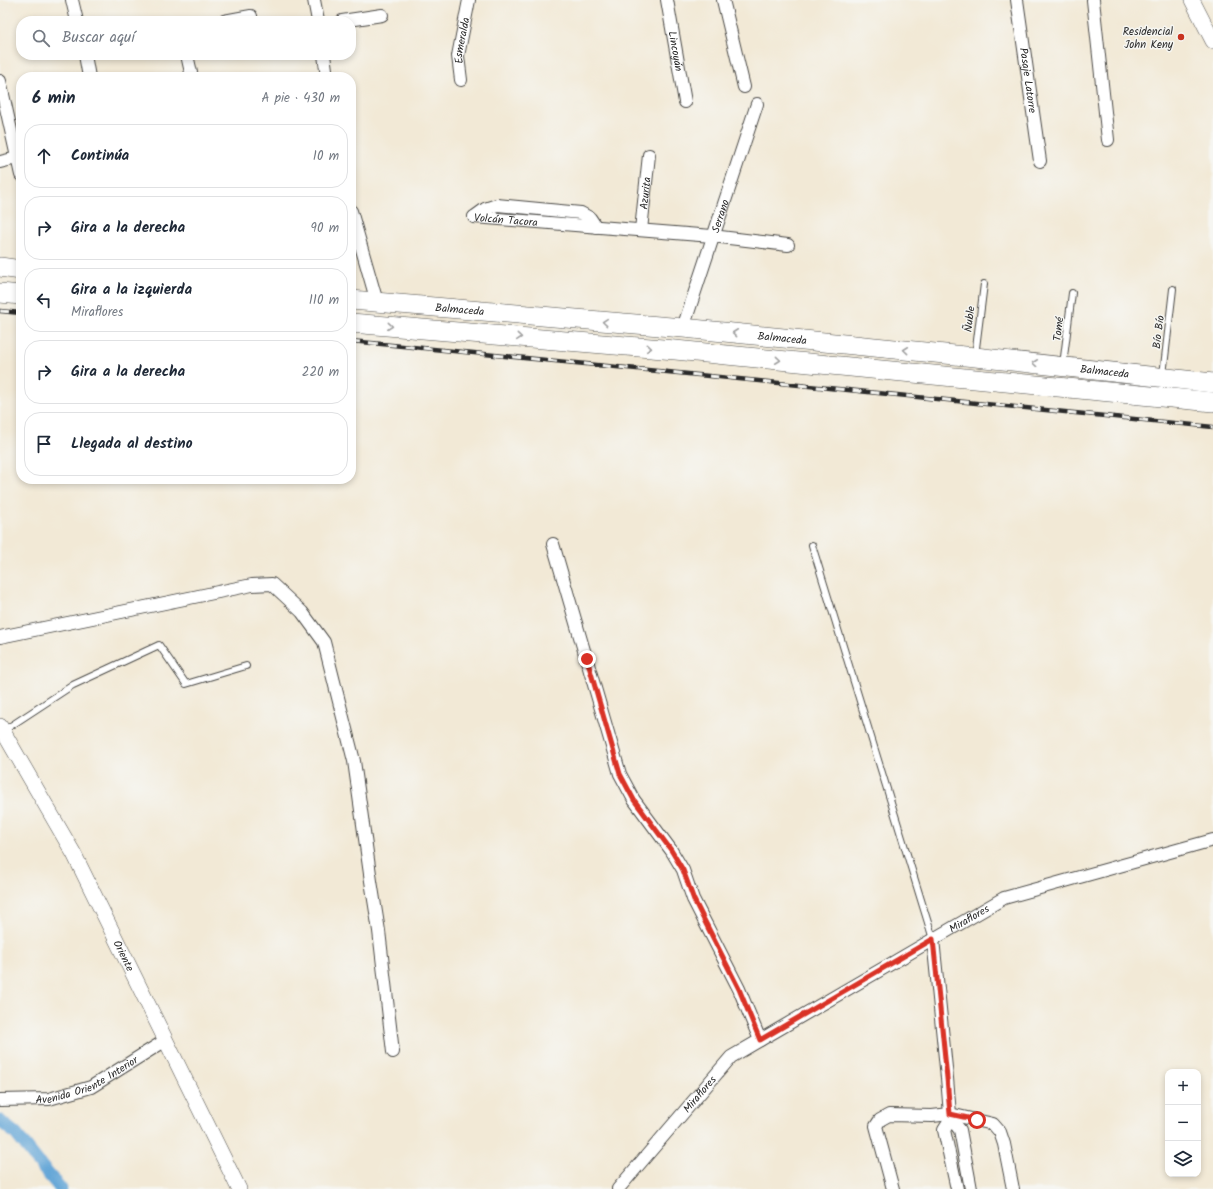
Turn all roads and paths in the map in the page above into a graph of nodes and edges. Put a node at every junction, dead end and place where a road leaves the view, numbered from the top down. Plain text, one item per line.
1 (72, 0) edge
2 (314, 0) edge
3 (469, 0) edge
4 (667, 0) edge
5 (723, 0) edge
6 (1017, 0) edge
7 (1093, 0) edge
8 (1192, 0) edge
9 (382, 15) dead end
10 (76, 16) edge
11 (317, 16) edge
12 (356, 19) edge
13 (1213, 41) edge
14 (85, 60) edge
15 (188, 60) edge
16 (325, 60) edge
17 (89, 72) edge
18 (191, 72) edge
19 (326, 72) edge
20 (461, 80) dead end
21 (0, 81) edge
22 (744, 87) dead end
23 (685, 102) dead end
24 (757, 104) dead end
25 (1108, 140) dead end
26 (16, 153) edge
27 (649, 155) dead end
28 (16, 158) edge
29 (1040, 161) dead end
30 (0, 162) edge
31 (596, 227) junction
32 (356, 228) edge
33 (641, 230) junction
34 (712, 236) junction
35 (788, 245) dead end
36 (0, 267) edge
37 (16, 269) edge
38 (984, 284) dead end
39 (1173, 289) dead end
40 (0, 293) edge
41 (1072, 293) dead end
42 (16, 295) edge
43 (356, 300) edge
44 (377, 302) junction
45 (356, 323) edge
46 (683, 328) junction
47 (975, 357) junction
48 (1063, 366) junction
49 (1162, 377) junction
50 (1213, 383) edge
51 (1213, 402) edge
52 (553, 544) dead end
53 (812, 545) dead end
54 (0, 637) edge
55 (246, 666) dead end
56 (2, 729) edge
57 (1213, 840) edge
58 (933, 939) junction
59 (166, 1040) junction
60 (760, 1040) junction
61 (394, 1052) dead end
62 (0, 1100) edge
63 (950, 1116) junction
64 (239, 1189) edge
65 (618, 1189) edge
66 (893, 1189) edge
67 (957, 1189) edge
68 (971, 1189) edge
69 (1013, 1189) edge

1 - 10 street
2 - 11 street
3 - 20 street, Esmeralda
4 - 23 street, Lincoyán
5 - 22 street
6 - 29 street, Pasaje Latorre
7 - 25 street
8 - 13 street
9 - 12 street
14 - 17 street
15 - 18 street
16 - 19 street
21 - 26 street
24 - 34 street, Serrano
27 - 33 street, Azurita
28 - 30 street
31 - 31 street, Volcán Tacora
31 - 33 street, Volcán Tacora
32 - 44 street
33 - 34 street, Volcán Tacora
34 - 35 street, Volcán Tacora
34 - 46 street, Serrano
36 - 37 main road
38 - 47 lane, Ñuble
39 - 49 lane, Bío Bío
40 - 42 main road
41 - 48 lane, Tomé
43 - 44 main road, Balmaceda
46 -> 44 main road, Balmaceda
45 -> 51 main road, Balmaceda
47 -> 46 main road, Balmaceda
48 -> 47 main road, Balmaceda
48 - 49 main road, Balmaceda
49 - 50 main road, Balmaceda
52 - 60 street
53 - 58 lane
54 - 61 street
55 - 56 lane
56 - 59 street, Oriente
57 - 58 street, Miraflores
58 - 60 street, Miraflores
58 - 63 street
59 - 62 street, Avenida Oriente Interior
59 - 64 street, Oriente
60 - 65 street, Miraflores
63 - 66 street
63 - 67 street
63 - 68 street
63 - 69 street

